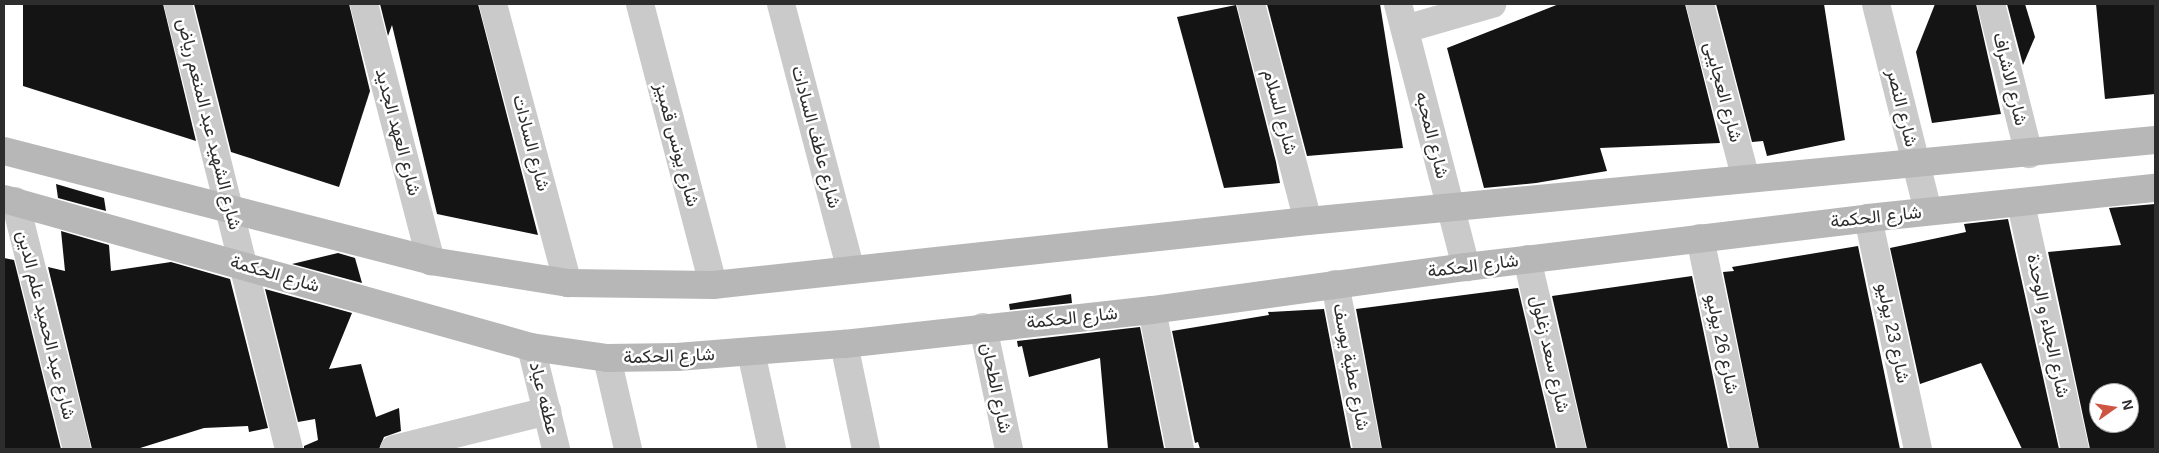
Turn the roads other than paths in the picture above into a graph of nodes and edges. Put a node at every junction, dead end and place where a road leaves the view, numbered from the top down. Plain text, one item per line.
1 (178, 4) edge
2 (364, 4) edge
3 (494, 4) edge
4 (640, 4) edge
5 (781, 4) edge
6 (1251, 4) edge
7 (1492, 4) edge
8 (1700, 4) edge
9 (1876, 4) edge
10 (1991, 4) edge
11 (1402, 16) edge
12 (2155, 140) edge
13 (4, 151) edge
14 (2029, 154) junction
15 (1916, 164) junction
16 (1746, 179) junction
17 (2155, 188) edge
18 (9, 200) edge
19 (2021, 204) junction
20 (1451, 208) junction
21 (230, 209) junction
22 (1928, 212) junction
23 (1868, 218) junction
24 (1308, 221) junction
25 (1700, 238) junction
26 (1527, 259) junction
27 (431, 261) junction
28 (245, 266) junction
29 (1466, 267) junction
30 (851, 270) junction
31 (568, 283) junction
32 (1335, 284) junction
33 (713, 285) junction
34 (1152, 310) junction
35 (983, 327) junction
36 (844, 344) junction
37 (531, 347) junction
38 (750, 352) junction
39 (607, 358) junction
40 (547, 411) junction
41 (428, 445) edge
42 (77, 449) edge
43 (289, 449) edge
44 (394, 449) edge
45 (556, 449) edge
46 (628, 449) edge
47 (772, 449) edge
48 (866, 449) edge
49 (1010, 449) edge
50 (1180, 449) edge
51 (1366, 449) edge
52 (1572, 449) edge
53 (1744, 449) edge
54 (1918, 449) edge
55 (2075, 449) edge

1 - 21 street, شارع الشهيد عبد المنعم رياض
2 - 27 street, شارع العهد الجديد
3 - 31 street, شارع السادات
4 - 33 street, شارع يونس قمبيز
5 - 30 street, شارع عاطف السادات
6 - 24 street, شارع السلام
7 - 11 street
8 - 16 street, شارع العجايبى
9 - 15 street, شارع النصر
10 - 14 street, شارع الاشراف
11 - 20 street, شارع المحبه
12 - 14 street
13 - 21 street
14 - 15 street
15 - 16 street
15 - 22 street, شارع النصر
16 - 20 street
17 - 19 street, شارع الحكمة
18 - 28 street, شارع الحكمة
18 - 42 street, شارع عبد الحميد علم الدين
19 - 22 street, شارع الحكمة
19 - 55 street, شارع الجلاء و الوحدة
20 - 24 street
20 - 29 street, شارع المحبه
21 - 27 street
21 - 28 street, شارع الشهيد عبد المنعم رياض
22 - 23 street, شارع الحكمة
23 - 25 street, شارع الحكمة
23 - 54 street, شارع 23 يوليو
24 - 30 street
25 - 26 street, شارع الحكمة
25 - 53 street, شارع 26 يوليو
26 - 29 street, شارع الحكمة
26 - 52 street, شارع سعد زغلول
27 - 31 street
28 - 37 street, شارع الحكمة
28 - 43 street, شارع الشهيد عبد المنعم رياض
29 - 32 street, شارع الحكمة
30 - 33 street
31 - 33 street
32 - 34 street, شارع الحكمة
32 - 51 street, شارع عطية يوسف
34 - 35 street, شارع الحكمة
34 - 50 street
35 - 36 street, شارع الحكمة
35 - 49 street, شارع الطحان
36 - 38 street, شارع الحكمة
36 - 48 street
37 - 39 street, شارع الحكمة
37 - 40 street, عطفه عياد
38 - 39 street, شارع الحكمة
38 - 47 street
39 - 46 street
40 - 41 street
40 - 45 street, عطفه عياد
41 - 44 street

